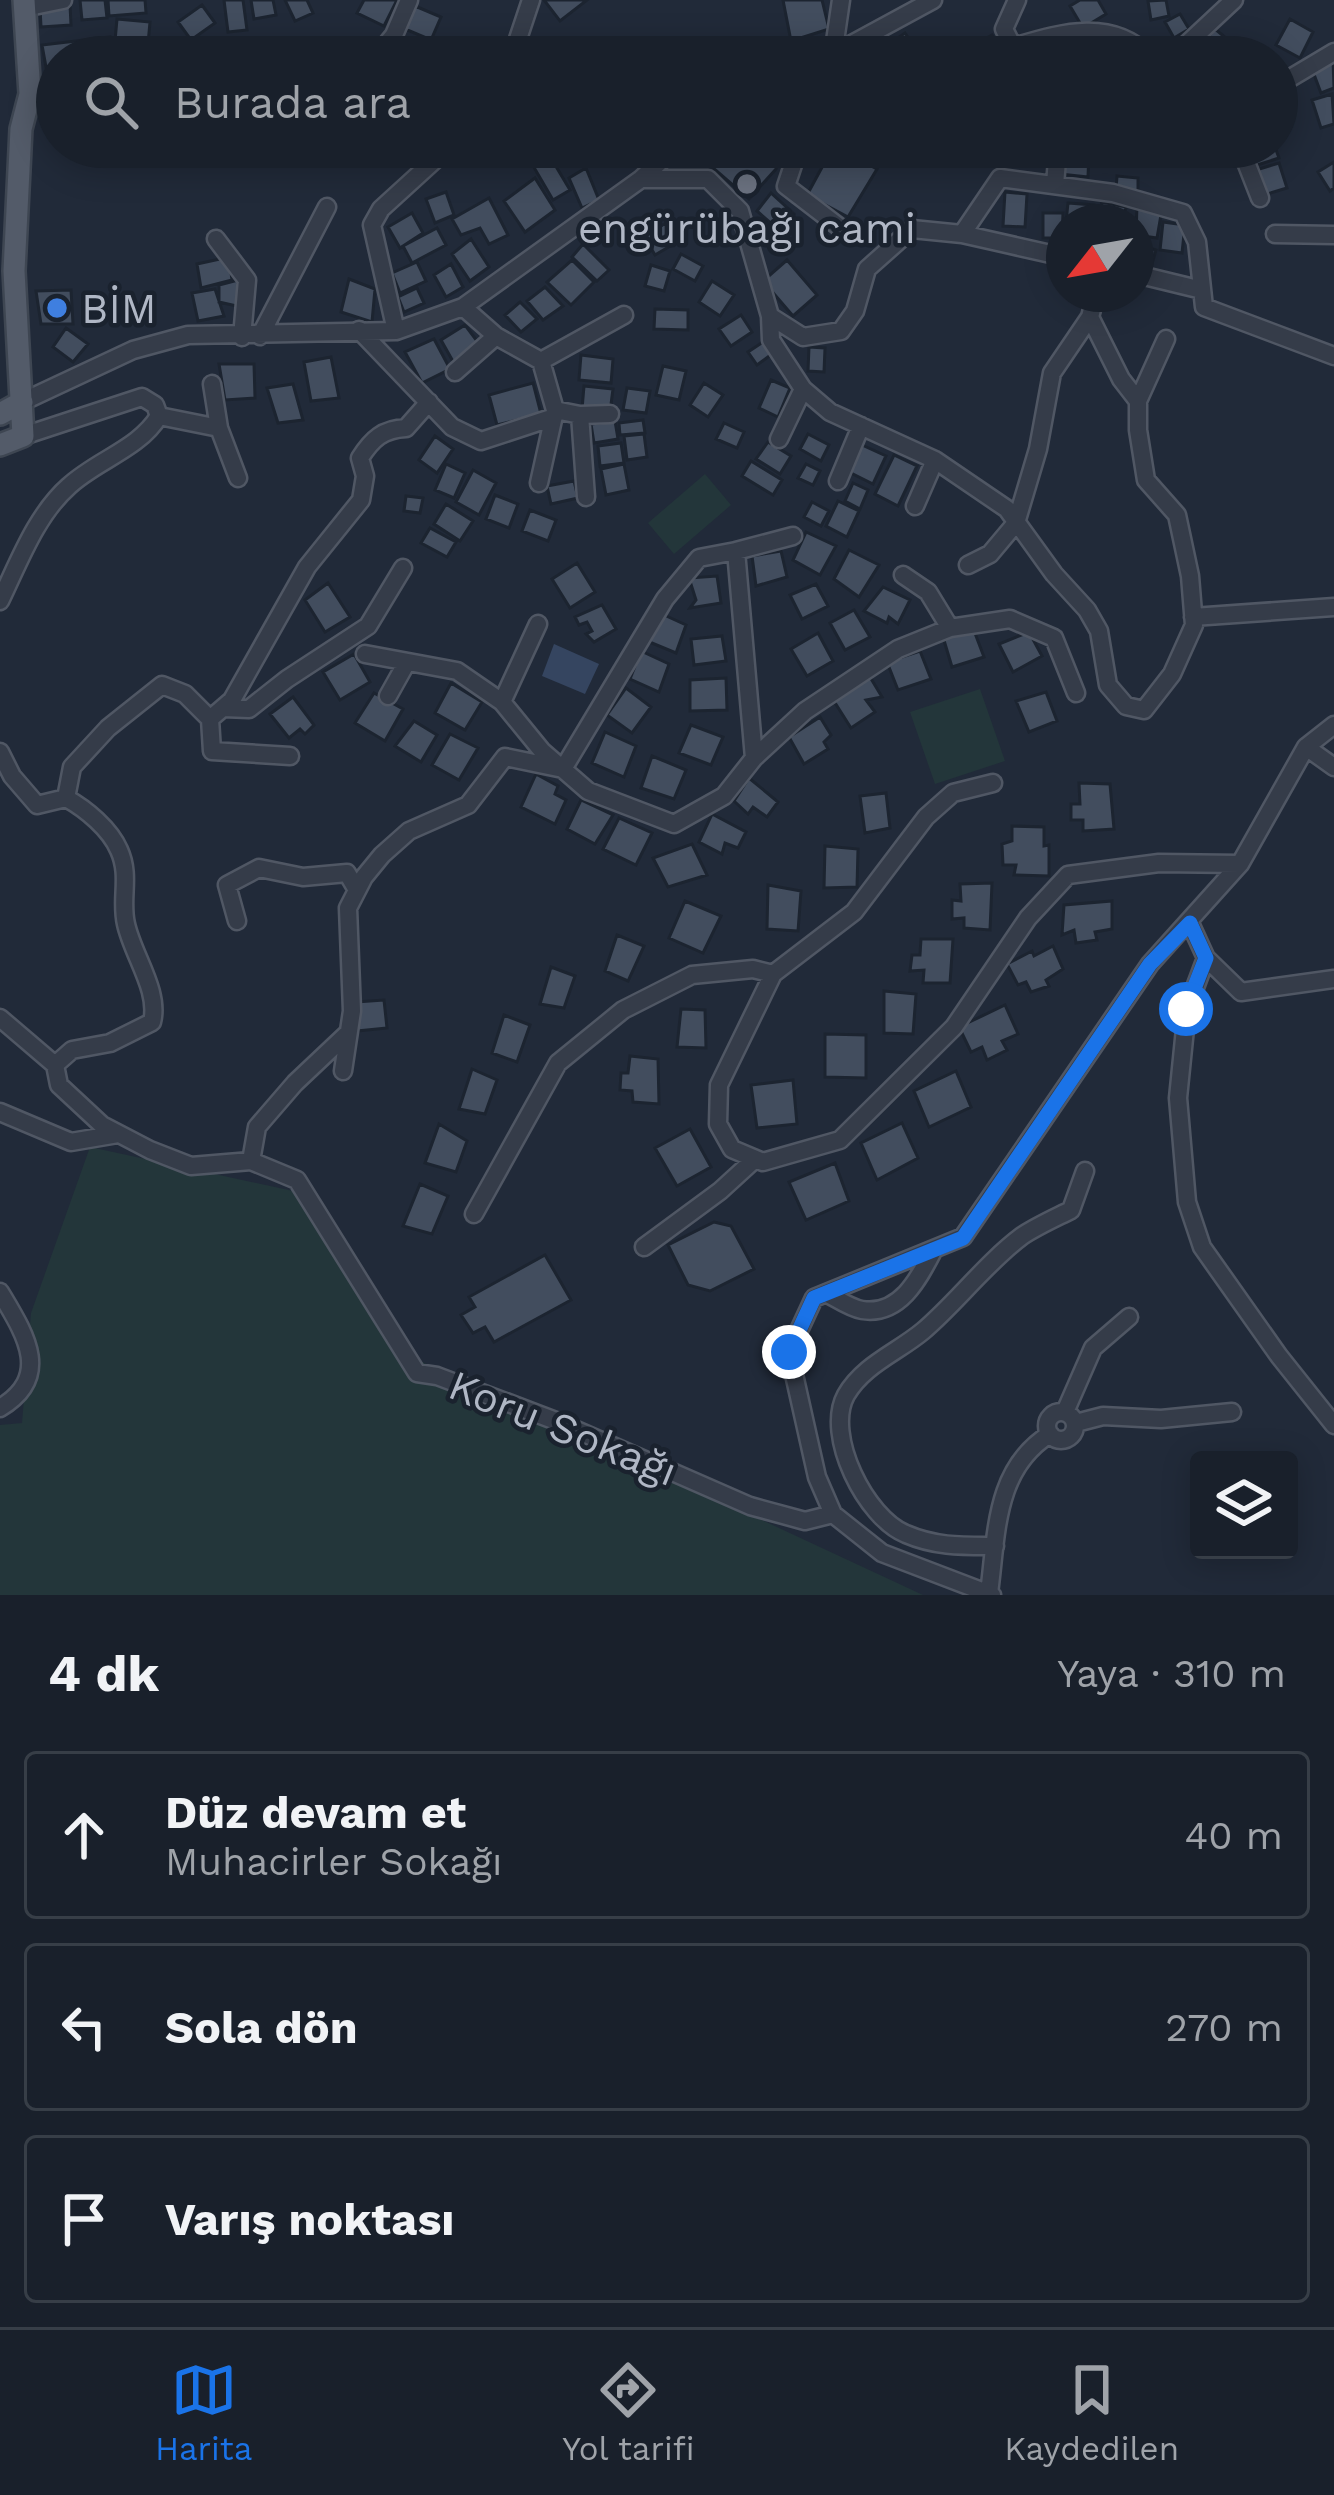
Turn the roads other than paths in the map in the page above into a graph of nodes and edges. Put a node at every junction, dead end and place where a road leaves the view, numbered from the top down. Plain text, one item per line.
1 (63, 0) edge
2 (409, 0) edge
3 (531, 0) edge
4 (841, 0) edge
5 (933, 0) edge
6 (1017, 0) edge
7 (1234, 0) edge
8 (24, 4) edge
9 (393, 36) edge
10 (519, 36) edge
11 (834, 36) edge
12 (867, 36) edge
13 (1008, 36) edge
14 (1051, 36) edge
15 (1118, 36) edge
16 (1195, 36) edge
17 (1334, 52) edge
18 (1298, 73) edge
19 (30, 94) junction
20 (36, 94) edge
21 (426, 168) edge
22 (652, 168) edge
23 (792, 168) edge
24 (1056, 168) edge
25 (1248, 168) edge
26 (640, 179) junction
27 (1054, 185) junction
28 (1260, 198) dead end
29 (327, 207) dead end
30 (838, 226) dead end
31 (962, 234) junction
32 (1275, 234) dead end
33 (1334, 235) edge
34 (216, 239) dead end
35 (1046, 253) edge
36 (7, 272) edge
37 (1154, 278) edge
38 (1202, 290) junction
39 (463, 307) junction
40 (1091, 312) edge
41 (624, 315) dead end
42 (770, 316) junction
43 (1090, 317) junction
44 (359, 330) junction
45 (395, 332) junction
46 (251, 336) junction
47 (496, 336) junction
48 (1166, 339) dead end
49 (1334, 356) edge
50 (541, 361) junction
51 (454, 372) dead end
52 (212, 384) dead end
53 (803, 389) junction
54 (1138, 401) junction
55 (22, 402) junction
56 (429, 402) junction
57 (554, 413) junction
58 (0, 414) edge
59 (610, 414) dead end
60 (580, 415) junction
61 (159, 416) junction
62 (861, 426) junction
63 (219, 428) junction
64 (23, 436) junction
65 (779, 439) dead end
66 (0, 446) edge
67 (935, 460) junction
68 (238, 478) dead end
69 (838, 482) dead end
70 (539, 483) dead end
71 (586, 497) dead end
72 (915, 506) dead end
73 (1016, 524) junction
74 (793, 536) dead end
75 (736, 550) junction
76 (968, 565) dead end
77 (403, 568) dead end
78 (903, 575) dead end
79 (0, 601) edge
80 (1334, 607) edge
81 (1193, 617) junction
82 (538, 624) dead end
83 (950, 628) junction
84 (365, 654) dead end
85 (406, 662) junction
86 (1076, 693) dead end
87 (388, 696) dead end
88 (502, 702) junction
89 (217, 713) junction
90 (1334, 725) edge
91 (1306, 747) junction
92 (0, 752) edge
93 (290, 756) dead end
94 (754, 758) junction
95 (1334, 767) edge
96 (563, 769) junction
97 (993, 783) dead end
98 (66, 797) junction
99 (1240, 864) junction
100 (357, 890) junction
101 (237, 921) dead end
102 (1190, 923) junction
103 (1206, 958) junction
104 (773, 974) junction
105 (1334, 979) edge
106 (0, 1018) edge
107 (349, 1033) junction
108 (55, 1065) junction
109 (343, 1070) dead end
110 (0, 1112) edge
111 (119, 1134) junction
112 (755, 1159) junction
113 (251, 1162) junction
114 (1084, 1171) dead end
115 (474, 1214) dead end
116 (644, 1247) dead end
117 (933, 1251) junction
118 (0, 1292) edge
119 (826, 1293) junction
120 (1130, 1317) dead end
121 (0, 1408) edge
122 (1232, 1412) dead end
123 (1070, 1417) junction
124 (1334, 1425) edge
125 (833, 1514) junction
126 (995, 1546) junction
127 (956, 1588) edge
128 (990, 1594) edge

1 - 8 street
2 - 9 street
3 - 10 street
4 - 11 street
5 - 12 street
6 - 13 street
7 - 16 street
8 - 19 main road
14 - 15 street
17 - 18 street
19 - 20 street
19 - 36 main road
21 - 45 street
22 - 26 street
23 - 30 street
24 - 27 street
25 - 28 street
26 - 39 street
26 - 42 street
27 - 31 street
27 - 38 street
29 - 46 street
31 - 35 street
31 - 42 street
32 - 33 street
34 - 46 street
36 - 55 main road
37 - 38 street
38 - 49 street
39 - 45 street
39 - 47 street
40 - 43 street
41 - 50 street
42 - 53 street
43 - 54 street
43 - 73 street
44 - 45 street
44 - 46 street
44 - 56 street
46 - 55 street
47 - 50 street
47 - 51 street
48 - 54 street
50 - 57 street
52 - 63 street
53 - 62 street
53 - 65 street
54 - 81 street
55 - 58 main road
55 - 64 main road
56 - 57 street
56 - 89 street
57 - 60 street
57 - 70 street
59 - 60 street
60 - 71 street
61 - 63 street
61 - 64 street
61 - 79 street
62 - 67 street
62 - 69 street
63 - 68 street
64 - 66 main road
67 - 72 street
67 - 73 street
73 - 76 street
73 - 81 street
74 - 75 street
75 - 94 street
75 - 96 street
77 - 89 street
78 - 83 street
80 - 81 street
82 - 88 street
83 - 86 street
83 - 94 street
84 - 85 street
85 - 87 street
85 - 88 street
88 - 96 street
89 - 93 street
89 - 98 street
90 - 91 street
91 - 95 street
91 - 99 street
92 - 98 street
94 - 96 street
96 - 100 street
97 - 104 street
98 - 108 street
99 - 102 street
99 - 112 street
100 - 101 street
100 - 107 street
102 - 103 street
102 - 117 street
103 - 105 street
103 - 124 street
104 - 112 street
104 - 115 street
106 - 108 street
107 - 109 street
107 - 113 street
108 - 111 street
110 - 111 street
111 - 113 street
112 - 116 street
113 - 125 street, Koru Sokağı
114 - 126 street
117 - 119 street
117 - 119 street
118 - 121 street
119 - 125 street
120 - 123 street
122 - 123 street
123 - 126 street
125 - 127 street
126 - 128 street
127 - 128 street

